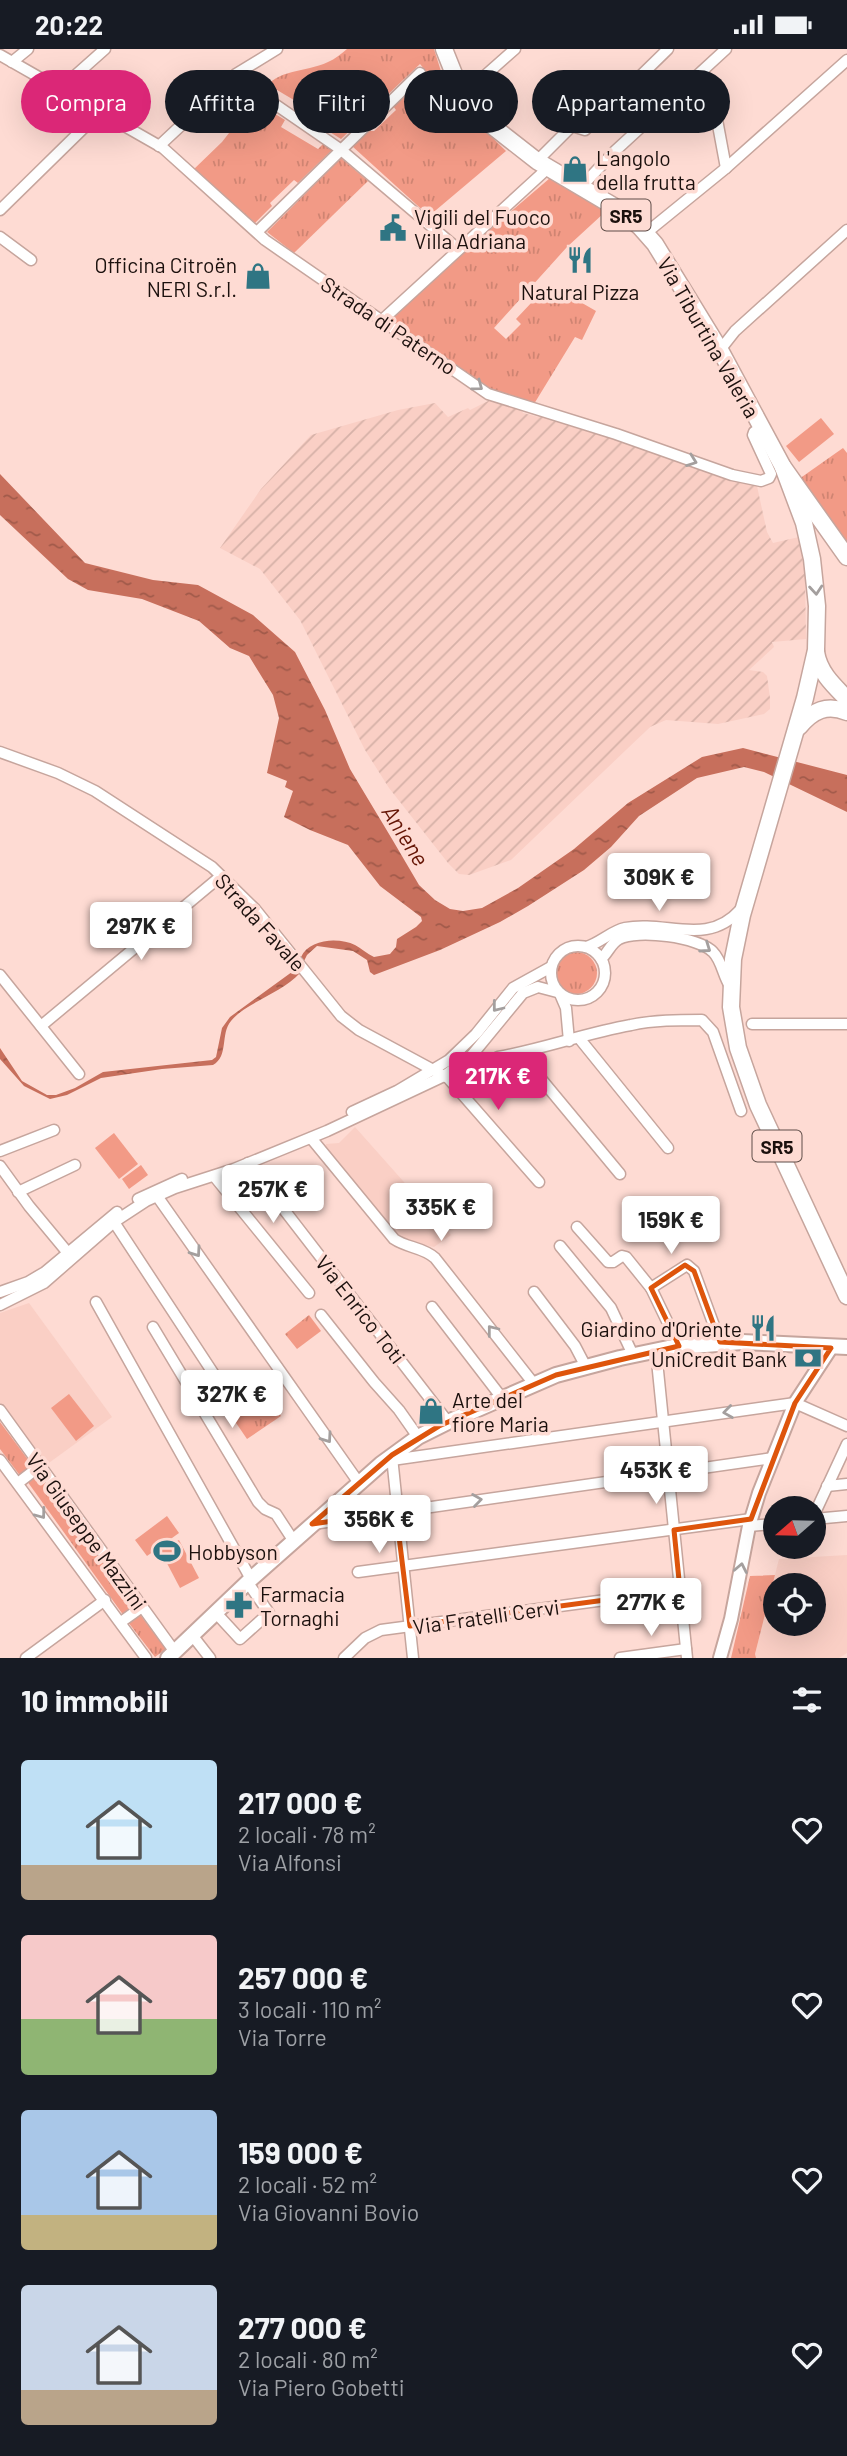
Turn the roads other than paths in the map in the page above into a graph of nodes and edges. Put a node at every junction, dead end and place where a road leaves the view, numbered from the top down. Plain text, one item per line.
1 (27, 49) edge
2 (106, 49) edge
3 (277, 49) edge
4 (444, 49) edge
5 (515, 49) edge
6 (668, 49) edge
7 (726, 49) edge
8 (0, 55) edge
9 (847, 60) edge
10 (12, 62) junction
11 (26, 70) edge
12 (82, 70) edge
13 (452, 70) edge
14 (491, 70) edge
15 (404, 88) edge
16 (279, 108) edge
17 (79, 133) edge
18 (135, 133) edge
19 (501, 133) edge
20 (719, 133) edge
21 (159, 146) junction
22 (340, 149) junction
23 (542, 164) junction
24 (726, 168) junction
25 (582, 186) junction
26 (0, 210) edge
27 (847, 230) edge
28 (257, 232) junction
29 (646, 233) junction
30 (0, 237) edge
31 (458, 249) junction
32 (31, 260) dead end
33 (381, 321) junction
34 (720, 350) junction
35 (761, 428) junction
36 (812, 521) junction
37 (847, 557) edge
38 (816, 650) junction
39 (805, 698) junction
40 (847, 699) edge
41 (821, 709) junction
42 (847, 712) edge
43 (796, 731) junction
44 (0, 752) edge
45 (221, 876) junction
46 (745, 904) junction
47 (586, 947) junction
48 (601, 959) junction
49 (551, 967) junction
50 (0, 975) edge
51 (731, 988) junction
52 (558, 993) junction
53 (578, 1002) junction
54 (567, 1012) junction
55 (752, 1024) dead end
56 (847, 1024) edge
57 (41, 1026) junction
58 (574, 1040) junction
59 (526, 1052) junction
60 (498, 1056) dead end
61 (434, 1069) junction
62 (79, 1074) dead end
63 (444, 1076) junction
64 (741, 1111) dead end
65 (54, 1130) dead end
66 (311, 1138) junction
67 (668, 1148) dead end
68 (0, 1151) edge
69 (248, 1163) junction
70 (75, 1165) dead end
71 (0, 1166) edge
72 (620, 1174) dead end
73 (214, 1176) junction
74 (539, 1182) dead end
75 (18, 1192) junction
76 (157, 1196) junction
77 (114, 1222) junction
78 (577, 1227) dead end
79 (560, 1246) dead end
80 (68, 1252) junction
81 (651, 1288) junction
82 (0, 1292) edge
83 (534, 1292) dead end
84 (309, 1293) dead end
85 (847, 1296) edge
86 (96, 1302) dead end
87 (0, 1305) edge
88 (432, 1307) dead end
89 (321, 1315) dead end
90 (153, 1327) dead end
91 (720, 1342) junction
92 (679, 1346) junction
93 (847, 1347) edge
94 (831, 1348) junction
95 (656, 1351) junction
96 (633, 1355) junction
97 (586, 1367) junction
98 (219, 1382) dead end
99 (534, 1384) junction
100 (502, 1398) junction
101 (795, 1403) junction
102 (0, 1411) edge
103 (448, 1422) junction
104 (663, 1422) junction
105 (847, 1426) edge
106 (418, 1437) junction
107 (847, 1444) edge
108 (392, 1458) junction
109 (773, 1458) junction
110 (0, 1460) edge
111 (40, 1466) junction
112 (668, 1473) junction
113 (18, 1483) junction
114 (359, 1483) junction
115 (847, 1484) edge
116 (827, 1486) junction
117 (823, 1496) edge
118 (396, 1512) junction
119 (847, 1516) edge
120 (826, 1517) edge
121 (750, 1523) junction
122 (312, 1524) junction
123 (763, 1524) edge
124 (674, 1530) junction
125 (293, 1540) junction
126 (403, 1567) junction
127 (358, 1572) dead end
128 (250, 1581) junction
129 (680, 1590) junction
130 (105, 1600) junction
131 (142, 1607) junction
132 (216, 1613) junction
133 (121, 1622) junction
134 (410, 1626) junction
135 (192, 1635) junction
136 (686, 1654) edge
137 (172, 1655) edge
138 (26, 1658) edge
139 (146, 1658) edge
140 (210, 1658) edge
141 (344, 1658) edge
142 (413, 1658) edge
143 (620, 1658) edge
144 (720, 1658) edge

1 - 10 street
2 - 12 street
3 - 21 street
4 - 13 main road, Via Tiburtina Valeria / SR5
5 - 14 street
6 - 23 street
7 - 25 street
8 - 10 street, Strada di Paterno
9 - 24 street
10 - 11 street, Strada di Paterno
15 - 22 street
16 - 22 street
17 - 26 street
18 - 21 street, Strada di Paterno
19 - 23 main road, Via Tiburtina Valeria / SR5
20 - 24 street
21 - 28 street, Strada di Paterno
22 - 28 street
22 - 31 street
23 - 25 main road, Via Tiburtina Valeria / SR5
23 - 31 street
24 - 29 street
25 - 29 main road, Via Tiburtina Valeria / SR5
27 - 34 street
28 - 33 street, Strada di Paterno
29 - 34 main road, Via Tiburtina Valeria / SR5
30 - 32 street
31 - 33 street
33 -> 35 street, Strada di Paterno
34 - 35 main road, Via Tiburtina Valeria / SR5
35 - 36 main road, Via Tiburtina Valeria / SR5
36 - 37 main road, Via Tiburtina Valeria / SR5
36 -> 38 main road, Via Tiburtina Valeria / SR5
38 - 39 main road, Via Tiburtina Valeria / SR5
38 - 40 main road
39 - 41 street
39 - 43 main road, Via Tiburtina Valeria / SR5
41 - 42 main road
41 - 43 main road
43 - 46 main road, Via Tiburtina Valeria / SR5
44 - 45 street, Strada Favale
45 - 57 street
45 - 61 street, Strada Favale
46 - 47 street
46 - 51 main road, Via Tiburtina Valeria / SR5
47 - 48 street
47 - 49 street
48 -> 51 street
48 - 53 street
49 - 52 street
49 -> 61 street
50 - 57 street
51 - 85 main road, Via Tiburtina Valeria / SR5
52 - 53 street
52 - 54 street
52 - 63 street
53 - 54 street
54 - 58 street
55 - 56 street
57 - 62 street
58 - 59 street
58 - 64 street
58 - 67 street
59 - 60 street
59 - 72 street
61 - 63 street, Strada Favale
61 - 80 street
63 - 66 street
63 - 74 street, Strada Favale
65 - 68 street
66 - 69 street
99 -> 66 street
69 - 73 street
69 - 103 street, Via Enrico Toti
70 - 75 street
71 - 75 street
73 - 76 street
73 - 84 street
75 - 80 street
76 - 77 street
76 -> 114 street
77 - 87 street
77 - 98 street
78 - 81 street
79 - 96 street
80 - 82 street
81 - 91 street
81 - 92 street
83 - 97 street
86 - 128 street
88 - 100 street
89 - 106 street
90 - 125 street
91 - 92 main road
91 - 94 main road
92 - 95 main road
93 - 94 main road
94 - 101 street
95 - 96 main road
95 - 104 street
96 - 97 main road
97 - 99 main road
99 - 100 main road
100 - 103 main road
101 -> 104 street
101 - 105 street
101 - 109 street
102 - 111 street, Via Giuseppe Mazzini
103 - 106 main road
104 - 108 street
104 - 112 street
106 - 108 main road
107 - 116 street
108 - 114 main road
108 - 118 street
109 - 112 street
109 - 121 street
110 - 113 street, Via Giuseppe Mazzini
111 - 113 street
111 - 131 street, Via Giuseppe Mazzini
118 -> 112 street
112 - 124 street
113 -> 130 street, Via Giuseppe Mazzini
114 - 122 main road
115 - 116 street
116 - 117 street
118 - 122 street
118 - 126 street
119 - 120 street
121 - 123 street
121 - 124 street
144 -> 121 street
122 - 125 main road
124 - 126 street
124 - 129 street
125 - 128 main road
126 - 127 street
126 - 134 street
128 - 132 main road
128 - 132 street
129 - 134 street, Via Fratelli Cervi
129 - 136 street
130 - 133 street, Via Giuseppe Mazzini
130 - 138 street
131 - 133 street
131 - 137 street, Via Giuseppe Mazzini
132 - 135 main road
133 - 139 street, Via Giuseppe Mazzini
134 - 141 street, Via Fratelli Cervi
134 - 142 street
135 - 137 main road
135 - 140 street
136 - 143 street

